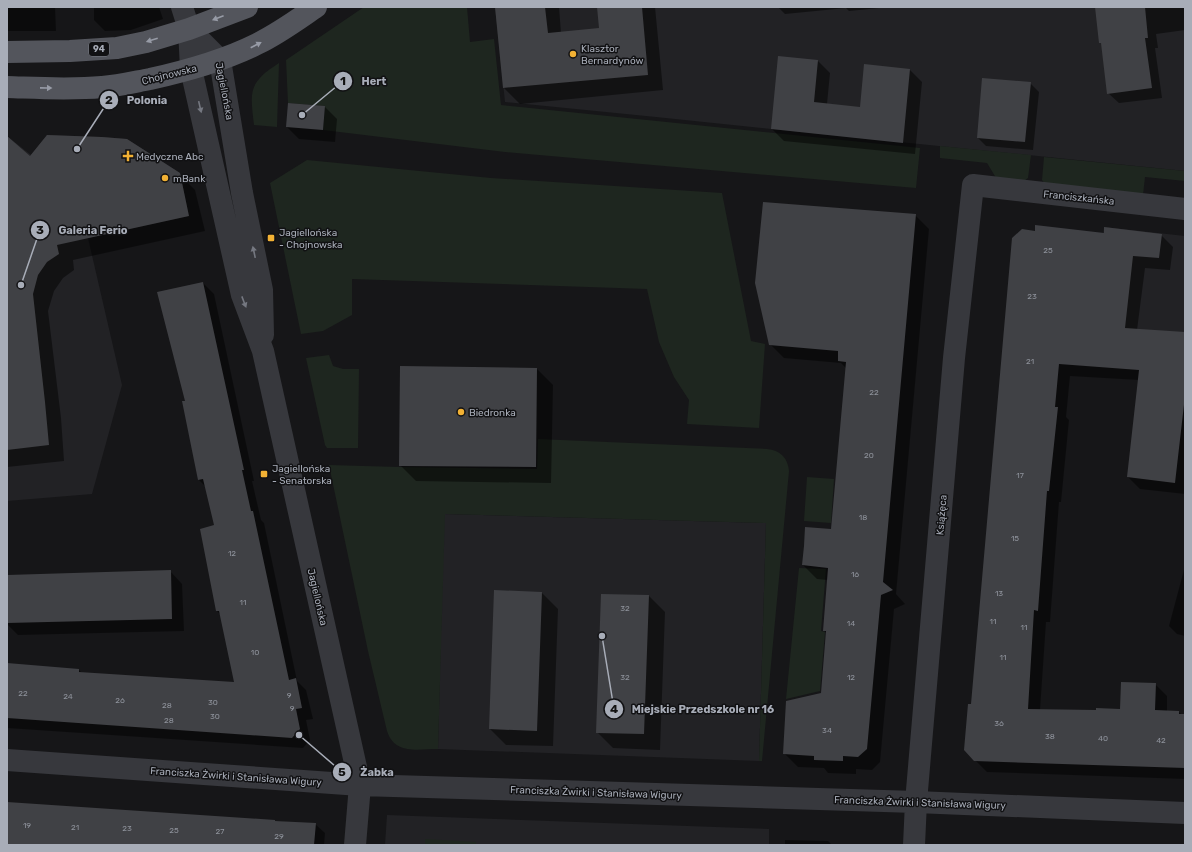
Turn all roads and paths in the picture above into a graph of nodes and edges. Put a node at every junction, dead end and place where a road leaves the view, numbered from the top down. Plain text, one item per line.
1 (182, 7) edge
2 (247, 7) edge
3 (316, 7) edge
4 (189, 29) junction
5 (7, 52) edge
6 (220, 60) junction
7 (191, 69) junction
8 (7, 87) edge
9 (973, 185) joint
10 (1185, 209) edge
11 (263, 351) junction
12 (7, 760) edge
13 (360, 785) junction
14 (916, 802) junction
15 (1185, 813) edge
16 (355, 845) edge
17 (914, 845) edge

1 - 4 street
2 -> 4 main road, 94
6 -> 3 main road, Chojnowska
4 -> 5 main road, 94
4 - 6 street, Jagiellońska
4 - 7 street, Jagiellońska
6 - 7 main road, Chojnowska
11 -> 6 street, Jagiellońska
8 -> 7 main road, Chojnowska
7 -> 11 street, Jagiellońska
9 - 10 street, Franciszkańska
9 - 14 street, Książęca
11 - 13 street, Jagiellońska
12 - 13 street, Franciszka Żwirki i Stanisława Wigury
13 - 14 street, Franciszka Żwirki i Stanisława Wigury
13 - 16 street, Jagiellońska
14 - 15 street, Franciszka Żwirki i Stanisława Wigury
14 - 17 street, Książęca

